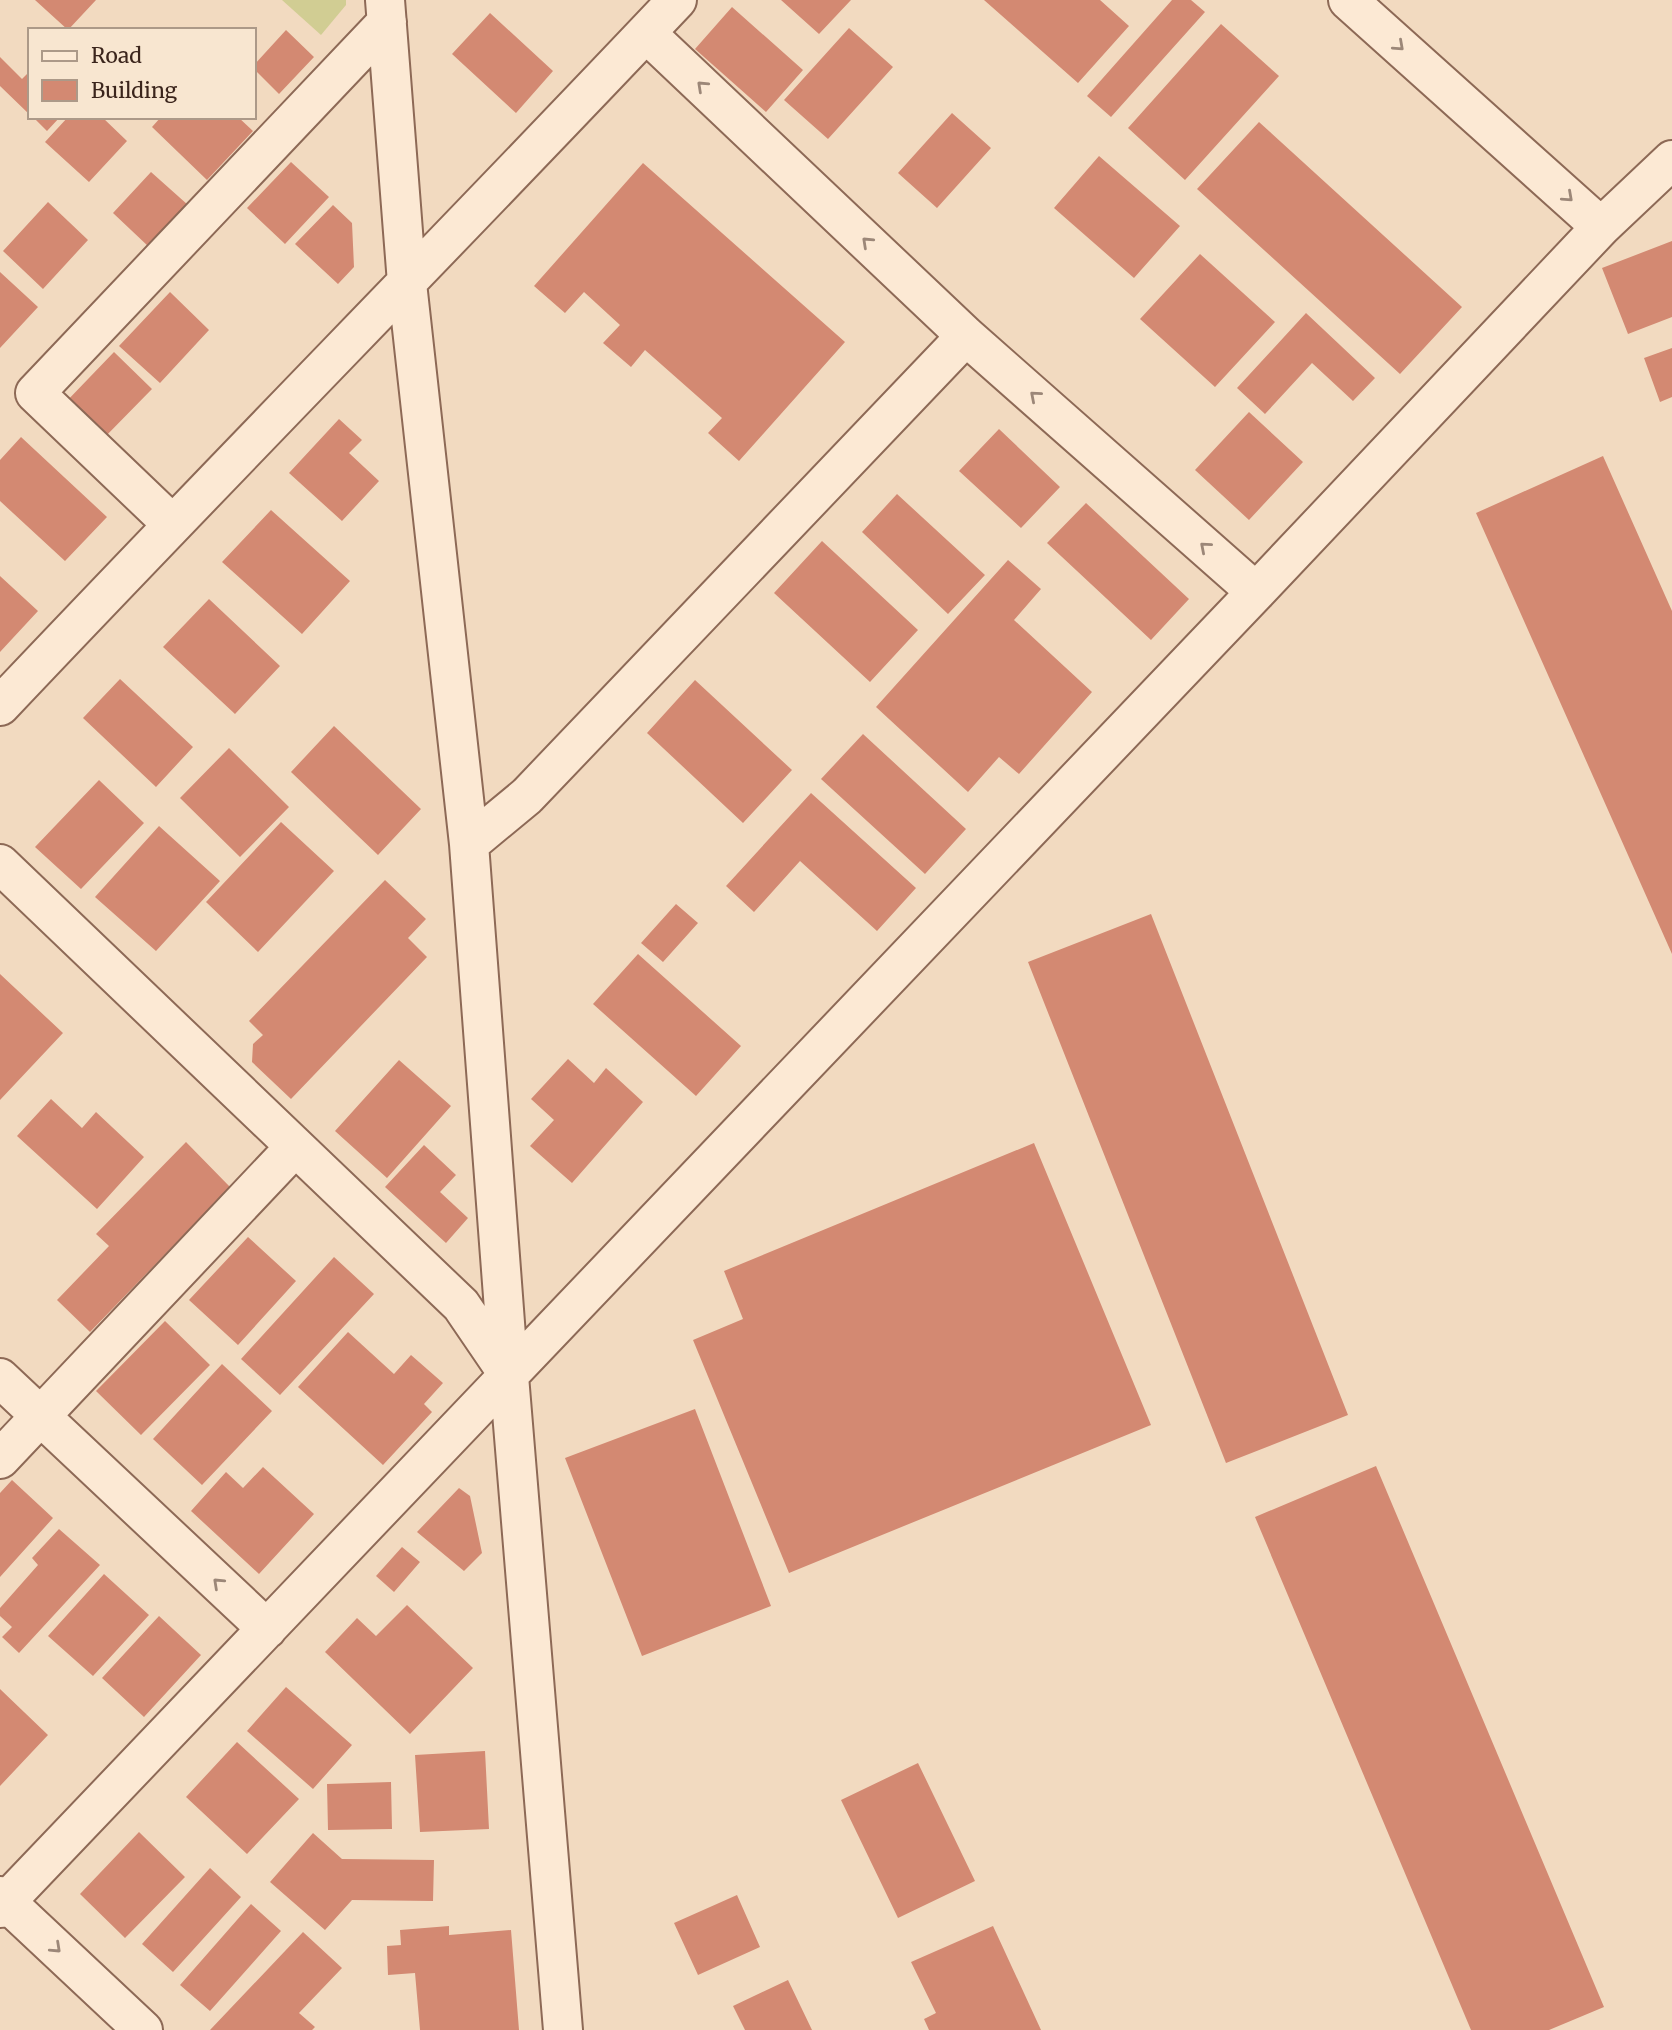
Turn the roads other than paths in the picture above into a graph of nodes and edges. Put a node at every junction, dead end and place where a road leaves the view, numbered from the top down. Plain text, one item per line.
1 (677, 0) edge
2 (1348, 0) edge
3 (386, 11) edge
4 (646, 33) junction
5 (1672, 160) edge
6 (1601, 227) junction
7 (407, 283) junction
8 (966, 336) junction
9 (172, 524) junction
10 (1256, 592) junction
11 (0, 706) edge
12 (469, 844) junction
13 (0, 863) edge
14 (295, 1147) junction
15 (509, 1376) junction
16 (0, 1378) edge
17 (41, 1416) junction
18 (0, 1459) edge
19 (267, 1629) junction
20 (2, 1901) edge
21 (143, 2030) edge
22 (563, 2030) edge

1 - 4 street
2 -> 6 street
3 - 7 street
3 - 9 street
4 - 7 street
8 -> 4 street
5 - 6 street
6 - 10 street
7 - 9 street
7 - 12 street
10 -> 8 street
8 - 12 street
9 - 11 street
10 - 15 street
12 - 15 street
13 - 14 street
14 - 15 street
14 - 17 street
15 - 19 street
15 - 22 street
16 - 17 street
17 - 18 street
19 -> 17 street
19 - 20 street
20 -> 21 street

